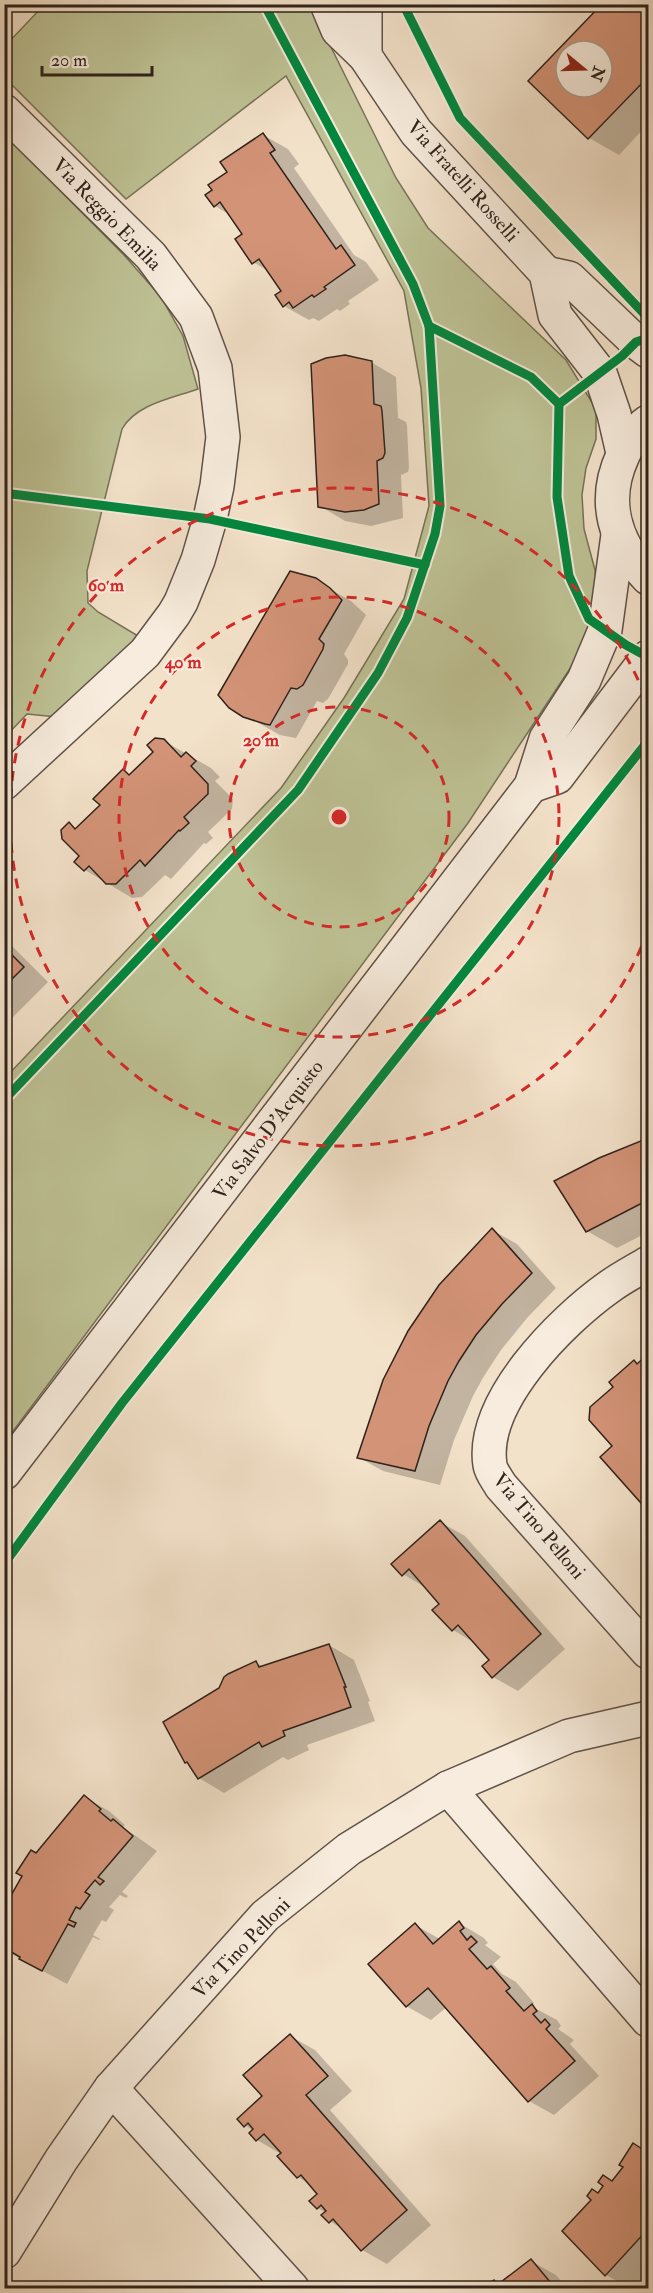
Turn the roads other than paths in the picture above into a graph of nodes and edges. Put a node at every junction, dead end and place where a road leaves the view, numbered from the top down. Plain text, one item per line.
1 (327, 4) edge
2 (365, 4) edge
3 (365, 56) junction
4 (4, 111) edge
5 (546, 273) junction
6 (648, 351) edge
7 (648, 422) edge
8 (623, 453) junction
9 (618, 535) junction
10 (648, 578) edge
11 (648, 657) edge
12 (4, 783) edge
13 (531, 786) junction
14 (648, 1263) edge
15 (4, 1473) edge
16 (648, 1652) edge
17 (648, 1718) edge
18 (448, 1788) junction
19 (648, 2020) edge
20 (111, 2088) junction
21 (4, 2252) edge
22 (292, 2289) edge

1 - 3 street, Via Fratelli Rosselli
2 - 3 street
3 - 5 street, Via Fratelli Rosselli
4 - 12 street, Via Reggio Emilia
5 - 6 street, Via Fratelli Rosselli
5 - 8 street
7 - 8 street
8 - 9 street
9 - 10 street
9 - 13 street, Via Salvo D'Acquisto
11 - 13 street
13 - 15 street, Via Salvo D'Acquisto
14 - 16 street, Via Tino Pelloni
17 - 18 street, Via Tino Pelloni
18 - 19 street
18 - 20 street, Via Tino Pelloni
20 - 21 street, Via Tino Pelloni
20 - 22 street

